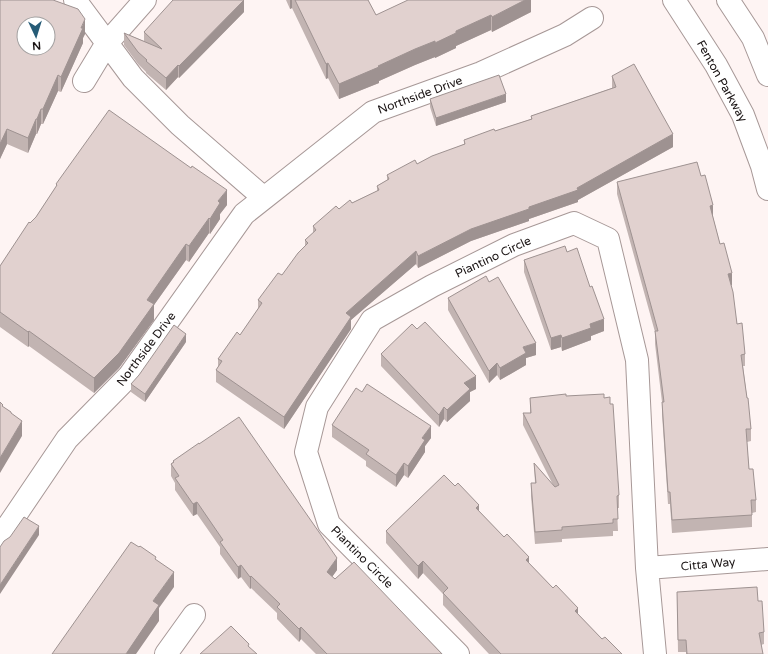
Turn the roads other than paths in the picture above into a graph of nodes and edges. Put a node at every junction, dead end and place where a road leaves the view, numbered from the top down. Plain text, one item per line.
1 (75, 0) edge
2 (145, 0) edge
3 (674, 0) edge
4 (728, 0) edge
5 (592, 18) dead end
6 (106, 43) junction
7 (768, 75) edge
8 (84, 81) dead end
9 (768, 189) edge
10 (264, 198) junction
11 (7, 513) edge
12 (0, 538) edge
13 (768, 559) edge
14 (647, 568) junction
15 (194, 615) dead end
16 (166, 654) edge
17 (458, 654) edge
18 (655, 654) edge

1 - 6 street
2 - 6 street
3 - 9 street, Fenton Parkway
4 - 7 street
5 - 10 street, Northside Drive
6 - 8 street
6 - 10 street
10 - 11 street, Northside Drive
11 - 12 street, Northside Drive
13 - 14 street, Citta Way
14 - 17 street, Piantino Circle
14 - 18 street, Piantino Circle
15 - 16 street

